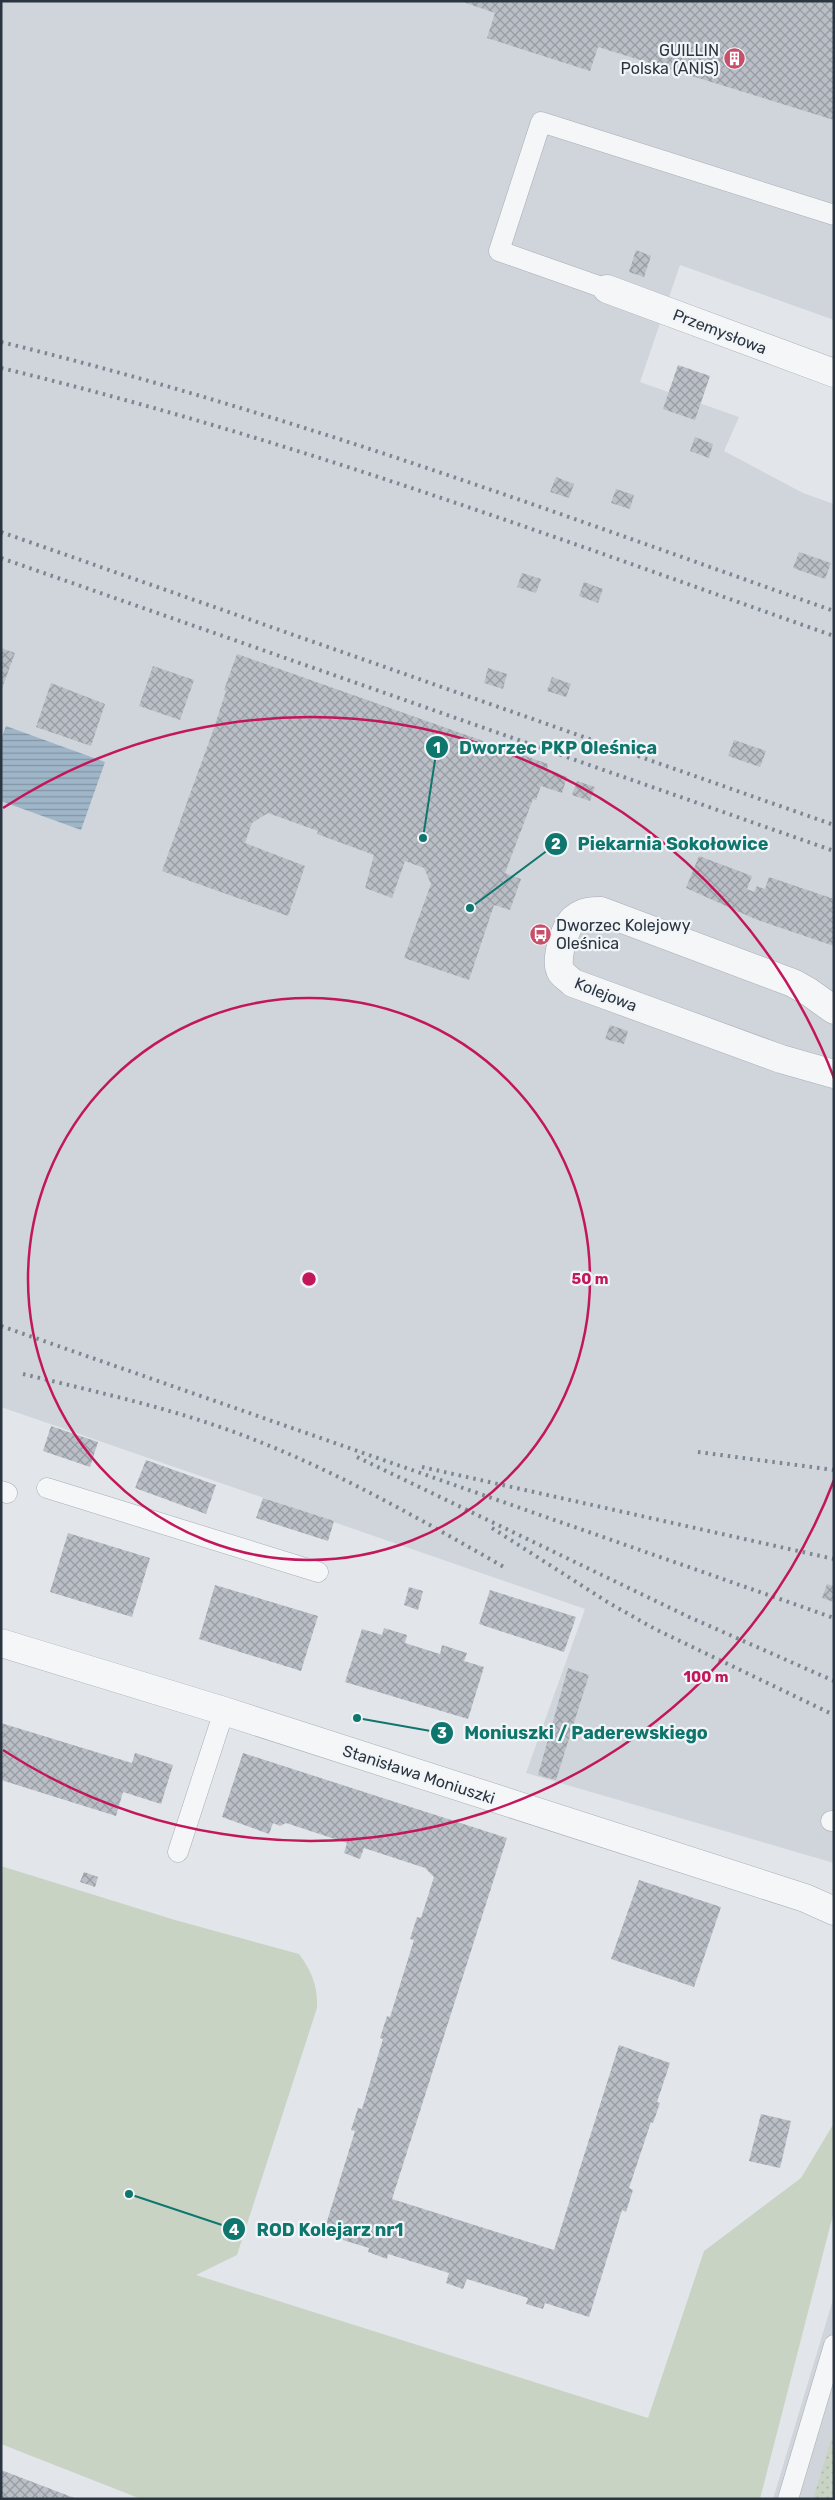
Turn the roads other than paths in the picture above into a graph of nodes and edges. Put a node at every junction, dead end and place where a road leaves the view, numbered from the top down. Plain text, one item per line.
1 (834, 215) edge
2 (607, 289) joint
3 (834, 374) edge
4 (834, 1010) edge
5 (834, 1074) edge
6 (47, 1488) dead end
7 (318, 1572) dead end
8 (1, 1643) edge
9 (224, 1711) junction
10 (178, 1852) dead end
11 (834, 1911) edge
12 (834, 2345) edge
13 (829, 2378) edge
14 (788, 2499) edge

1 - 2 lane
2 - 3 street, Przemysłowa
4 - 5 street, Kolejowa
6 - 7 lane
8 - 9 street, Stanisława Moniuszki
9 - 10 lane
9 - 11 street, Stanisława Moniuszki
12 - 13 lane
13 - 14 lane

